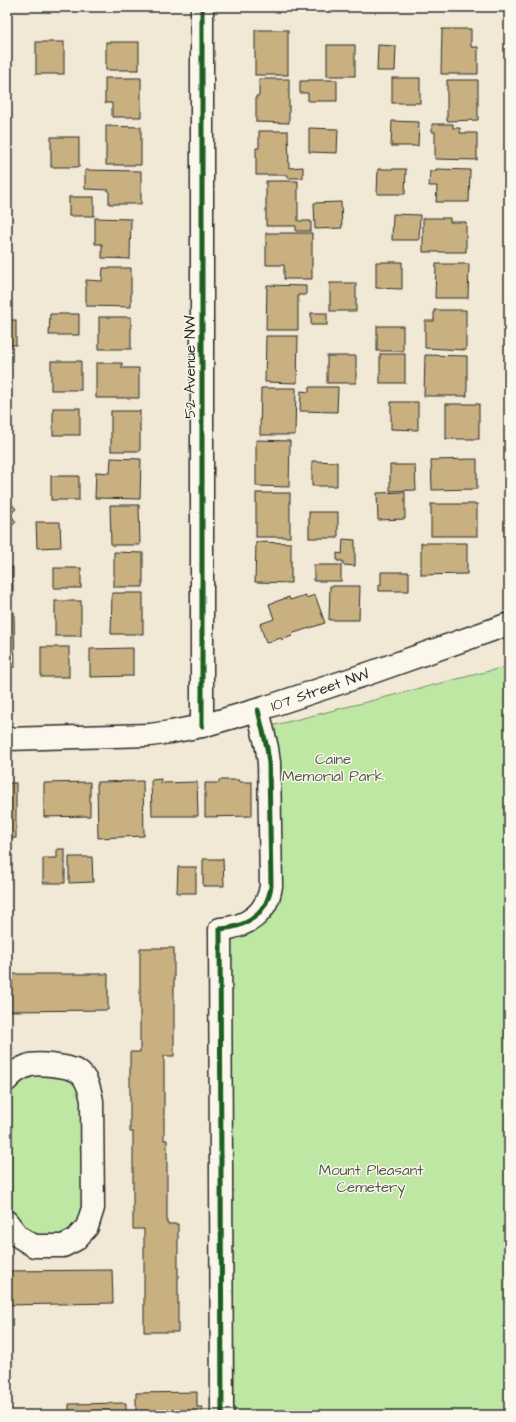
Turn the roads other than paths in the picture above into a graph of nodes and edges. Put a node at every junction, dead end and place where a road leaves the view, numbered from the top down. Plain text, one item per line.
1 (202, 7) edge
2 (509, 624) edge
3 (258, 710) junction
4 (202, 726) junction
5 (7, 739) edge
6 (7, 1080) edge
7 (7, 1222) edge
8 (222, 1415) edge

1 - 4 street, 52 Avenue NW
2 - 3 street, 107 Street NW
3 - 4 street, 107 Street NW
3 - 8 street
4 - 5 street, 107 Street NW
6 - 7 street

